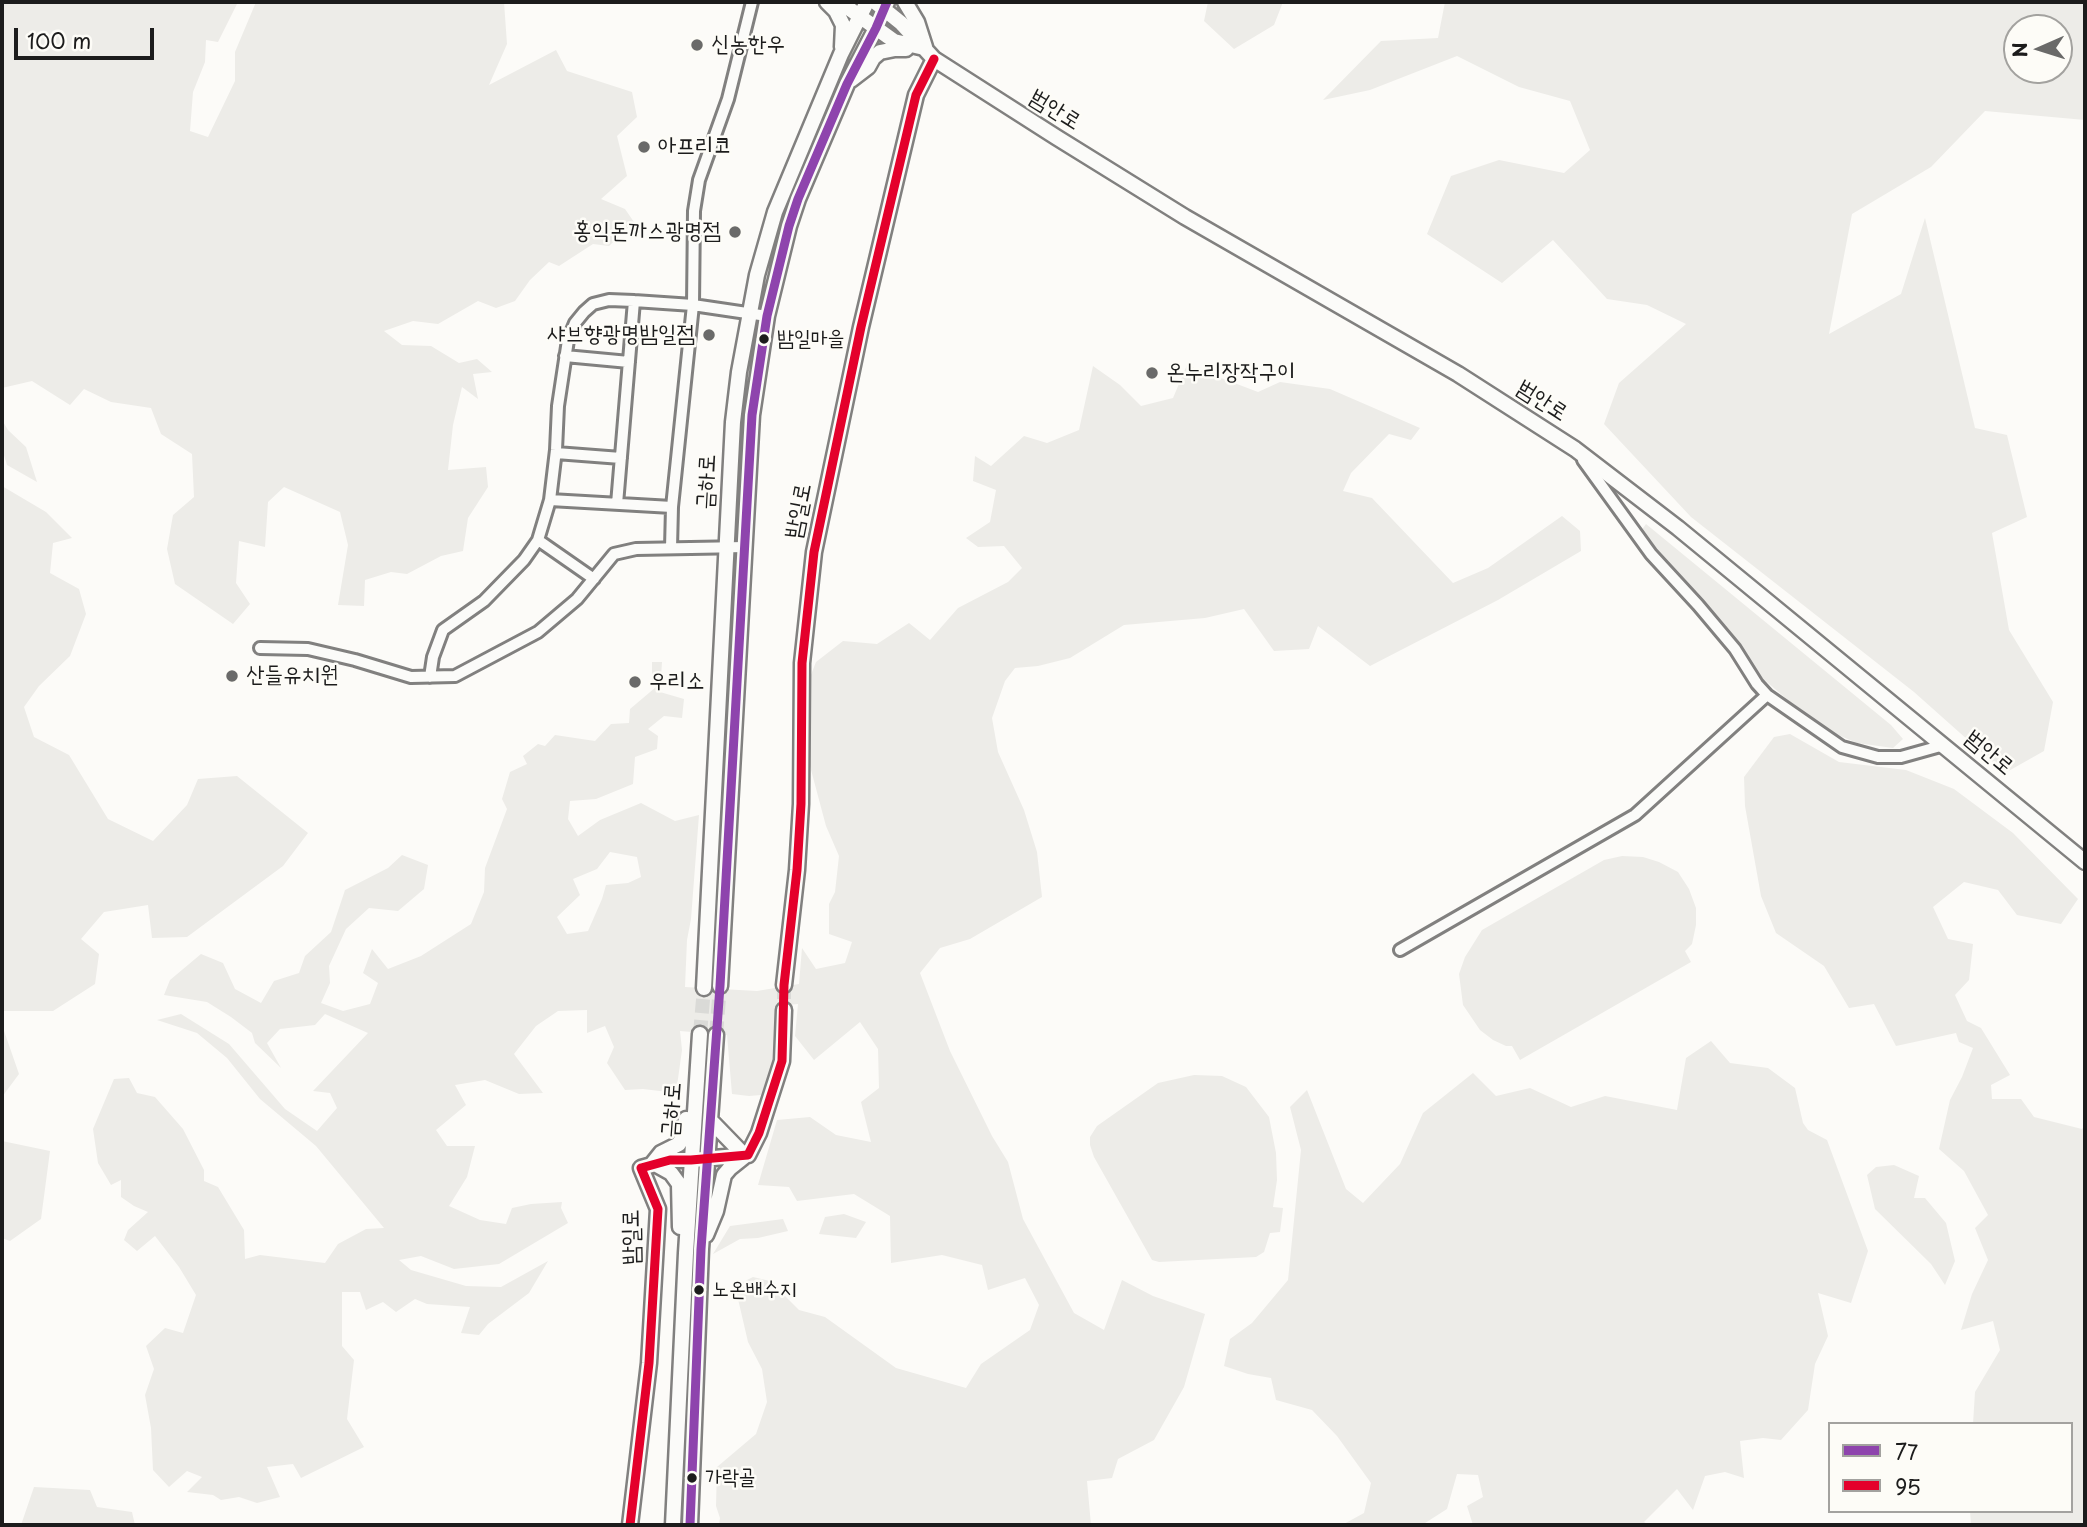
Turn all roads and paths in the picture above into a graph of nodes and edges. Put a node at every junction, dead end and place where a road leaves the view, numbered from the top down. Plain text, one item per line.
1 (751, 2) edge
2 (827, 2) edge
3 (840, 2) edge
4 (905, 2) edge
5 (882, 5) edge
6 (864, 8) edge
7 (876, 28) junction
8 (841, 54) junction
9 (930, 54) junction
10 (847, 84) junction
11 (634, 301) junction
12 (694, 305) junction
13 (749, 314) junction
14 (766, 316) junction
15 (565, 356) junction
16 (629, 362) junction
17 (1575, 449) junction
18 (556, 453) junction
19 (621, 458) junction
20 (550, 500) junction
21 (617, 504) junction
22 (672, 507) junction
23 (538, 540) junction
24 (727, 546) junction
25 (745, 547) junction
26 (671, 548) junction
27 (594, 579) junction
28 (260, 648) dead end
29 (430, 677) junction
30 (1767, 695) junction
31 (1944, 746) junction
32 (2085, 863) edge
33 (1400, 950) dead end
34 (784, 985) tunnel mouth
35 (720, 986) tunnel mouth
36 (704, 988) tunnel mouth
37 (785, 1010) tunnel mouth
38 (699, 1034) tunnel mouth
39 (716, 1035) tunnel mouth
40 (697, 1079) junction
41 (711, 1121) junction
42 (745, 1156) junction
43 (707, 1159) junction
44 (691, 1160) junction
45 (653, 1163) junction
46 (693, 1251) junction
47 (630, 1525) edge
48 (673, 1525) edge
49 (691, 1525) edge

1 - 12 street
2 - 8 main road
3 - 6 main road, 범안로
4 - 9 main road
5 - 7 main road, 금하로
5 - 9 main road, 범안로
6 - 7 main road, 범안로
6 - 8 main road, 금하로
7 - 9 main road, 범안로
7 - 10 main road, 금하로
8 - 13 main road, 금하로
9 - 10 main road
9 - 17 main road, 범안로
9 - 34 main road, 밤일로
10 - 14 main road, 금하로
11 - 12 street
11 - 15 street
11 - 16 street
12 - 13 street
12 - 22 street
13 - 14 street
13 - 24 main road, 금하로
14 - 25 main road, 금하로
15 - 16 street
15 - 18 street
16 - 19 street
17 - 30 street
17 - 31 main road, 범안로
18 - 19 street
18 - 20 street
19 - 21 street
20 - 21 street
20 - 23 street
21 - 22 street
22 - 26 street
23 - 27 street
23 - 29 street
24 - 25 street
24 - 26 street
24 - 36 main road, 금하로
25 - 35 main road, 금하로
26 - 27 street
27 - 29 street
28 - 29 street
30 - 31 street
30 - 33 street
31 - 32 main road, 범안로
37 - 42 main road
38 - 40 main road, 금하로
39 - 41 main road, 금하로
40 - 44 main road, 금하로
40 - 45 main road
41 - 42 main road
41 - 43 main road, 금하로
42 - 43 main road
42 - 46 main road
43 - 44 main road
43 - 46 main road, 금하로
44 - 45 main road
44 - 46 main road, 금하로
45 - 46 main road
45 - 47 main road, 밤일로
46 - 48 main road, 금하로
46 - 49 main road, 금하로

